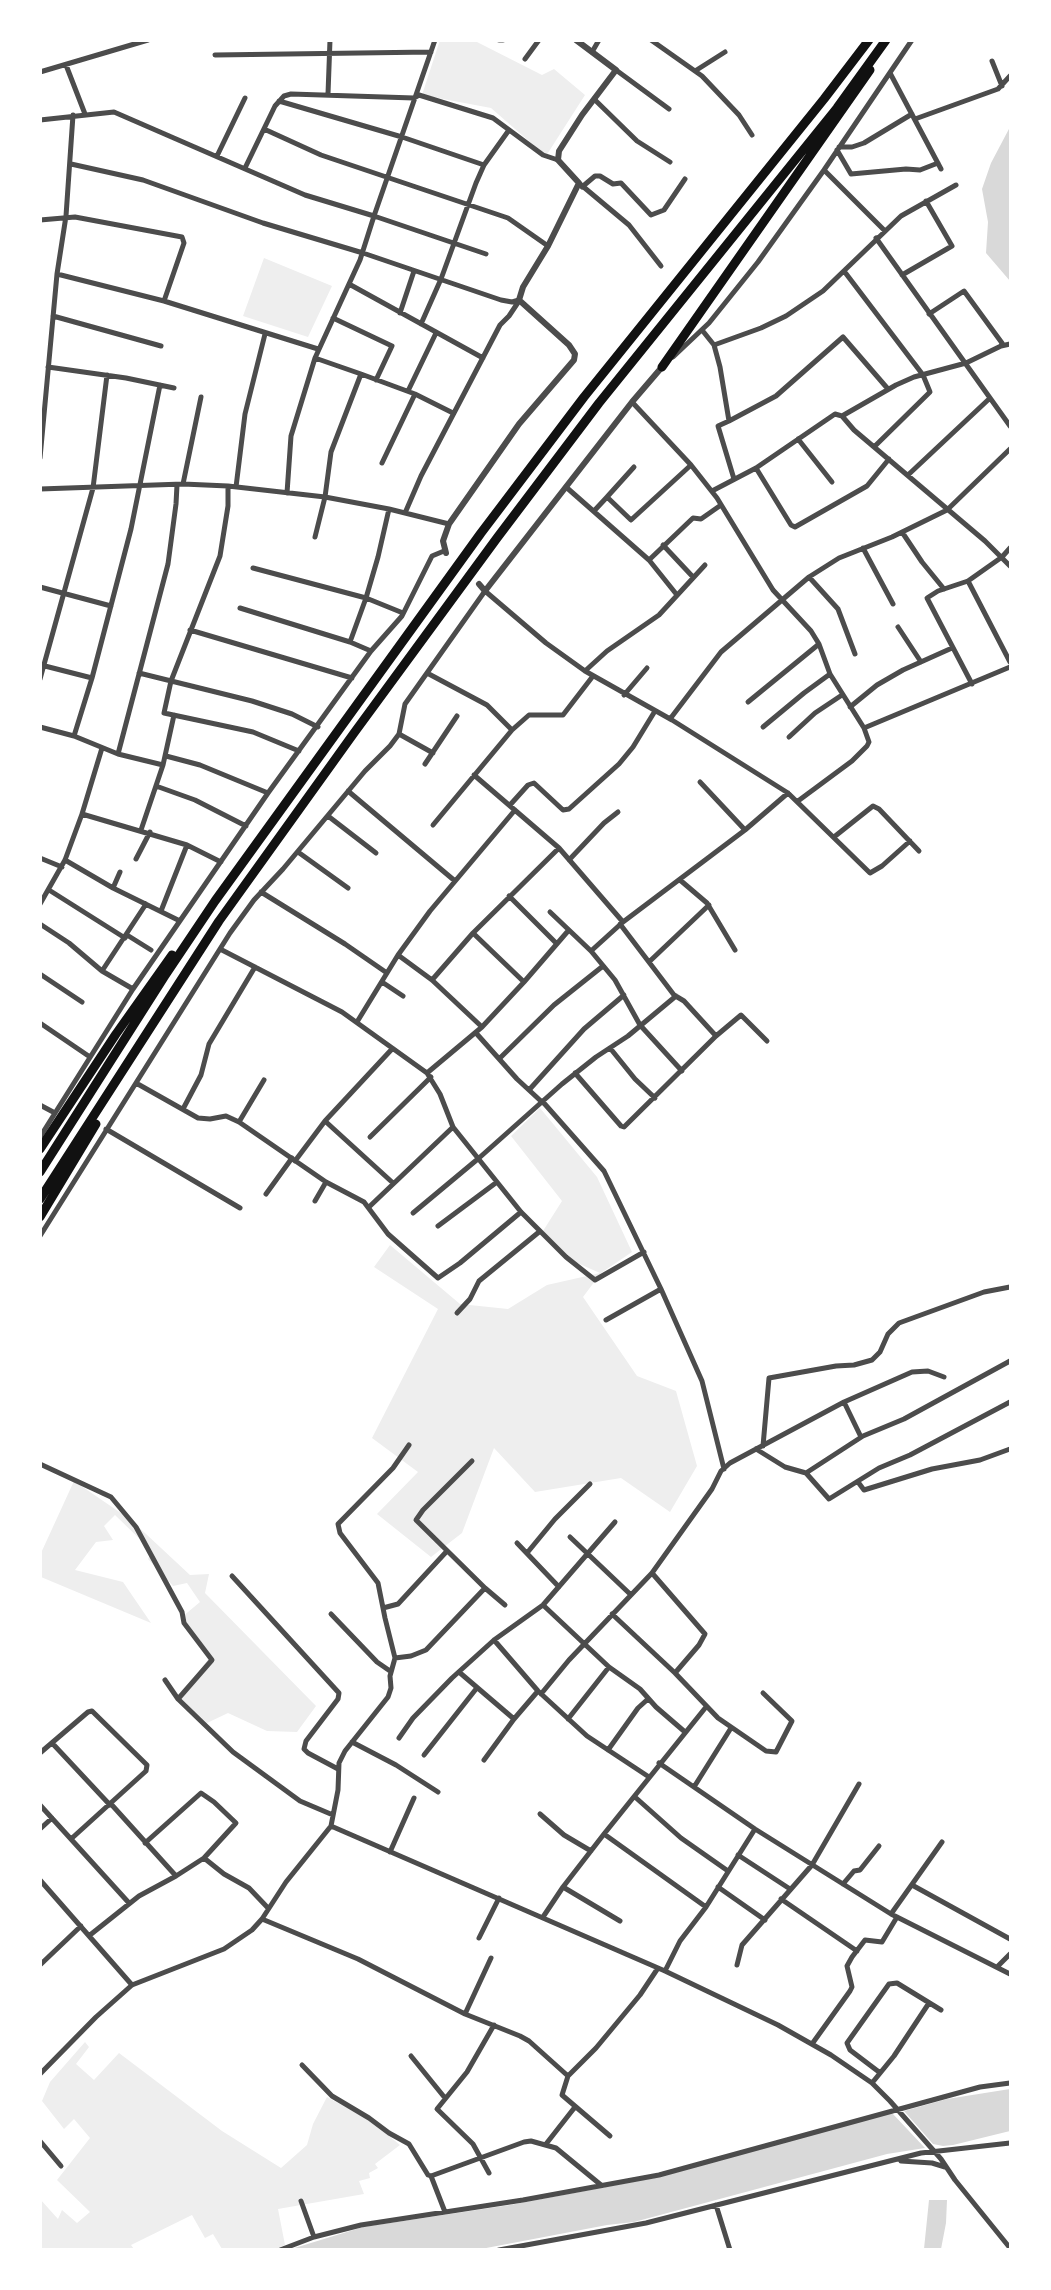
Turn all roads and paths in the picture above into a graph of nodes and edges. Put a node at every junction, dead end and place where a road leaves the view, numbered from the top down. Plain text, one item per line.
1 (148, 40) edge
2 (330, 40) edge
3 (435, 40) edge
4 (539, 40) edge
5 (576, 40) edge
6 (599, 40) edge
7 (651, 40) edge
8 (869, 40) edge
9 (912, 40) edge
10 (884, 42) edge
11 (431, 52) junction
12 (592, 52) junction
13 (725, 52) dead end
14 (329, 53) junction
15 (215, 55) dead end
16 (525, 59) dead end
17 (992, 61) dead end
18 (66, 65) junction
19 (616, 70) junction
20 (695, 71) junction
21 (40, 72) edge
22 (890, 73) junction
23 (1011, 76) edge
24 (1002, 86) junction
25 (328, 94) junction
26 (245, 98) dead end
27 (414, 98) junction
28 (594, 99) junction
29 (279, 101) junction
30 (669, 109) dead end
31 (85, 114) junction
32 (73, 115) junction
33 (914, 117) junction
34 (40, 120) edge
35 (264, 129) junction
36 (509, 130) junction
37 (752, 135) dead end
38 (402, 137) junction
39 (838, 148) junction
40 (217, 156) junction
41 (558, 160) junction
42 (670, 162) dead end
43 (71, 164) junction
44 (484, 165) junction
45 (244, 168) junction
46 (824, 170) junction
47 (387, 178) junction
48 (685, 179) dead end
49 (580, 185) junction
50 (956, 185) dead end
51 (926, 201) junction
52 (467, 204) junction
53 (66, 216) junction
54 (374, 216) junction
55 (40, 219) edge
56 (885, 231) junction
57 (876, 238) junction
58 (453, 243) junction
59 (548, 246) junction
60 (363, 253) junction
61 (486, 254) dead end
62 (661, 266) dead end
63 (414, 270) junction
64 (844, 271) junction
65 (57, 273) junction
66 (903, 275) junction
67 (441, 279) junction
68 (349, 284) junction
69 (519, 300) junction
70 (164, 302) junction
71 (400, 313) junction
72 (929, 314) junction
73 (53, 316) junction
74 (333, 318) junction
75 (421, 324) junction
76 (702, 330) junction
77 (436, 333) junction
78 (265, 334) junction
79 (714, 345) junction
80 (1011, 345) edge
81 (161, 346) dead end
82 (1001, 346) junction
83 (318, 349) junction
84 (315, 358) junction
85 (483, 358) junction
86 (966, 363) junction
87 (48, 367) junction
88 (662, 367) junction
89 (361, 374) junction
90 (107, 375) junction
91 (923, 375) junction
92 (376, 380) junction
93 (160, 385) junction
94 (174, 388) dead end
95 (888, 389) junction
96 (408, 391) junction
97 (415, 394) junction
98 (201, 397) dead end
99 (989, 399) junction
100 (632, 402) junction
101 (453, 413) junction
102 (842, 416) junction
103 (729, 421) junction
104 (1011, 426) edge
105 (798, 440) junction
106 (874, 447) junction
107 (1011, 448) edge
108 (40, 458) edge
109 (889, 459) junction
110 (382, 464) dead end
111 (691, 465) junction
112 (634, 467) dead end
113 (756, 468) junction
114 (908, 475) junction
115 (734, 479) junction
116 (832, 482) dead end
117 (180, 485) junction
118 (228, 486) junction
119 (139, 487) junction
120 (236, 487) junction
121 (566, 487) junction
122 (93, 488) junction
123 (40, 489) edge
124 (712, 491) junction
125 (286, 493) junction
126 (325, 497) junction
127 (607, 497) junction
128 (721, 505) junction
129 (389, 508) junction
130 (947, 510) junction
131 (594, 511) junction
132 (405, 513) junction
133 (449, 524) junction
134 (902, 532) junction
135 (315, 537) dead end
136 (663, 545) junction
137 (863, 548) junction
138 (1011, 548) edge
139 (445, 552) joint
140 (1002, 557) junction
141 (649, 560) junction
142 (705, 565) dead end
143 (1011, 566) edge
144 (253, 568) dead end
145 (693, 577) junction
146 (809, 577) junction
147 (968, 581) junction
148 (479, 584) dead end
149 (40, 587) edge
150 (945, 589) junction
151 (485, 591) junction
152 (64, 593) junction
153 (677, 595) junction
154 (366, 598) junction
155 (782, 601) junction
156 (893, 604) dead end
157 (111, 606) junction
158 (240, 608) dead end
159 (403, 613) junction
160 (898, 627) dead end
161 (190, 630) junction
162 (350, 642) junction
163 (819, 644) junction
164 (952, 648) junction
165 (372, 651) junction
166 (855, 654) dead end
167 (921, 662) junction
168 (1011, 662) edge
169 (42, 665) edge
170 (1011, 667) edge
171 (647, 668) dead end
172 (585, 671) junction
173 (139, 673) junction
174 (427, 673) junction
175 (830, 674) junction
176 (593, 676) junction
177 (92, 678) junction
178 (352, 678) junction
179 (40, 679) edge
180 (171, 681) junction
181 (972, 684) junction
182 (624, 695) junction
183 (842, 695) junction
184 (748, 702) dead end
185 (850, 707) junction
186 (654, 711) junction
187 (174, 715) junction
188 (457, 716) dead end
189 (670, 719) junction
190 (318, 727) junction
191 (763, 727) dead end
192 (41, 728) edge
193 (864, 728) junction
194 (512, 730) junction
195 (399, 734) junction
196 (74, 736) junction
197 (789, 737) dead end
198 (102, 748) junction
199 (300, 751) junction
200 (434, 753) junction
201 (118, 754) junction
202 (166, 756) junction
203 (425, 764) dead end
204 (163, 765) junction
205 (474, 775) junction
206 (700, 782) dead end
207 (156, 786) junction
208 (348, 791) junction
209 (268, 793) junction
210 (788, 793) junction
211 (798, 801) junction
212 (510, 804) junction
213 (516, 810) junction
214 (618, 812) dead end
215 (82, 814) junction
216 (327, 816) junction
217 (433, 825) dead end
218 (246, 826) junction
219 (141, 830) junction
220 (745, 831) junction
221 (150, 832) junction
222 (834, 837) junction
223 (910, 841) junction
224 (187, 844) junction
225 (559, 848) junction
226 (920, 851) dead end
227 (298, 852) junction
228 (376, 853) dead end
229 (40, 858) edge
230 (136, 859) dead end
231 (65, 860) junction
232 (569, 860) junction
233 (221, 862) junction
234 (62, 867) junction
235 (120, 872) dead end
236 (680, 880) junction
237 (454, 881) junction
238 (113, 888) junction
239 (348, 888) dead end
240 (49, 890) junction
241 (261, 892) junction
242 (509, 896) junction
243 (215, 901) junction
244 (40, 904) edge
245 (146, 904) junction
246 (708, 905) junction
247 (161, 911) junction
248 (550, 912) dead end
249 (180, 921) junction
250 (621, 923) junction
251 (40, 924) edge
252 (568, 931) junction
253 (473, 933) junction
254 (126, 936) junction
255 (557, 944) junction
256 (220, 949) junction
257 (151, 950) dead end
258 (735, 950) dead end
259 (591, 951) junction
260 (398, 955) junction
261 (650, 962) junction
262 (603, 966) junction
263 (255, 967) junction
264 (102, 971) junction
265 (387, 973) junction
266 (40, 974) edge
267 (432, 980) junction
268 (382, 982) junction
269 (524, 982) junction
270 (133, 989) junction
271 (624, 994) junction
272 (403, 996) dead end
273 (676, 996) junction
274 (82, 1002) dead end
275 (160, 1012) junction
276 (357, 1022) junction
277 (40, 1023) edge
278 (640, 1025) junction
279 (482, 1027) junction
280 (476, 1033) junction
281 (716, 1036) junction
282 (767, 1041) dead end
283 (610, 1048) junction
284 (392, 1049) junction
285 (90, 1057) junction
286 (500, 1058) junction
287 (682, 1071) junction
288 (575, 1073) junction
289 (429, 1075) junction
290 (264, 1080) dead end
291 (136, 1083) junction
292 (529, 1090) junction
293 (655, 1098) junction
294 (543, 1102) junction
295 (40, 1105) edge
296 (183, 1109) junction
297 (55, 1113) junction
298 (325, 1121) junction
299 (239, 1122) junction
300 (453, 1127) junction
301 (106, 1130) junction
302 (40, 1137) edge
303 (370, 1137) dead end
304 (40, 1149) edge
305 (479, 1158) junction
306 (293, 1159) junction
307 (40, 1172) edge
308 (326, 1182) junction
309 (393, 1182) junction
310 (497, 1182) junction
311 (266, 1194) dead end
312 (40, 1199) edge
313 (315, 1201) dead end
314 (369, 1207) junction
315 (240, 1208) dead end
316 (521, 1212) junction
317 (413, 1213) dead end
318 (40, 1216) edge
319 (438, 1226) dead end
320 (539, 1232) junction
321 (40, 1236) edge
322 (644, 1252) junction
323 (1011, 1287) edge
324 (661, 1289) junction
325 (458, 1313) dead end
326 (606, 1320) dead end
327 (1011, 1361) edge
328 (944, 1377) dead end
329 (844, 1402) junction
330 (1011, 1402) edge
331 (861, 1437) junction
332 (409, 1445) dead end
333 (760, 1447) junction
334 (1011, 1449) edge
335 (472, 1461) dead end
336 (40, 1464) edge
337 (724, 1469) junction
338 (806, 1473) junction
339 (858, 1482) junction
340 (590, 1484) dead end
341 (615, 1522) dead end
342 (570, 1537) dead end
343 (517, 1543) dead end
344 (447, 1551) junction
345 (587, 1552) junction
346 (527, 1553) junction
347 (652, 1573) junction
348 (232, 1576) dead end
349 (560, 1587) junction
350 (485, 1588) junction
351 (630, 1594) junction
352 (505, 1605) dead end
353 (543, 1605) junction
354 (383, 1608) junction
355 (331, 1614) dead end
356 (612, 1614) junction
357 (494, 1640) junction
358 (585, 1643) junction
359 (395, 1658) junction
360 (609, 1667) junction
361 (390, 1671) junction
362 (459, 1672) junction
363 (675, 1673) junction
364 (165, 1680) dead end
365 (476, 1689) junction
366 (540, 1693) junction
367 (763, 1693) dead end
368 (178, 1699) junction
369 (648, 1699) junction
370 (706, 1707) junction
371 (514, 1719) junction
372 (568, 1719) junction
373 (731, 1728) junction
374 (685, 1732) junction
375 (399, 1738) dead end
376 (352, 1742) junction
377 (53, 1744) junction
378 (608, 1750) junction
379 (40, 1754) edge
380 (424, 1755) dead end
381 (484, 1760) dead end
382 (659, 1763) junction
383 (338, 1768) junction
384 (649, 1777) junction
385 (860, 1784) dead end
386 (694, 1787) junction
387 (438, 1792) dead end
388 (635, 1797) junction
389 (414, 1798) dead end
390 (40, 1805) edge
391 (110, 1805) junction
392 (540, 1814) dead end
393 (333, 1815) junction
394 (52, 1818) junction
395 (331, 1826) junction
396 (40, 1829) edge
397 (754, 1829) junction
398 (604, 1834) junction
399 (70, 1839) junction
400 (942, 1842) dead end
401 (145, 1843) junction
402 (879, 1846) dead end
403 (591, 1851) junction
404 (390, 1852) junction
405 (738, 1855) junction
406 (204, 1858) junction
407 (812, 1865) junction
408 (728, 1871) junction
409 (176, 1876) junction
410 (40, 1881) edge
411 (843, 1884) junction
412 (912, 1885) junction
413 (563, 1887) junction
414 (718, 1887) junction
415 (790, 1889) junction
416 (499, 1898) junction
417 (780, 1899) junction
418 (129, 1903) junction
419 (706, 1907) junction
420 (268, 1908) junction
421 (894, 1915) junction
422 (543, 1917) junction
423 (262, 1919) junction
424 (765, 1920) junction
425 (620, 1921) dead end
426 (81, 1926) junction
427 (90, 1935) junction
428 (479, 1938) dead end
429 (1011, 1939) edge
430 (857, 1951) junction
431 (1011, 1954) edge
432 (491, 1958) dead end
433 (40, 1965) edge
434 (736, 1965) dead end
435 (999, 1966) junction
436 (657, 1968) junction
437 (665, 1971) junction
438 (1011, 1974) edge
439 (132, 1985) junction
440 (929, 2003) junction
441 (941, 2010) dead end
442 (465, 2014) junction
443 (494, 2025) junction
444 (812, 2044) junction
445 (411, 2056) dead end
446 (302, 2065) dead end
447 (879, 2072) junction
448 (40, 2074) edge
449 (568, 2076) junction
450 (872, 2083) junction
451 (1011, 2083) edge
452 (446, 2098) junction
453 (576, 2107) junction
454 (898, 2111) junction
455 (610, 2136) dead end
456 (40, 2141) edge
457 (1011, 2143) edge
458 (546, 2144) junction
459 (935, 2151) junction
460 (482, 2158) junction
461 (894, 2161) junction
462 (61, 2166) dead end
463 (946, 2167) junction
464 (489, 2173) dead end
465 (432, 2176) junction
466 (601, 2185) junction
467 (301, 2201) dead end
468 (716, 2205) junction
469 (445, 2212) junction
470 (314, 2237) junction
471 (1011, 2248) edge
472 (280, 2250) edge
473 (499, 2250) edge
474 (730, 2250) edge

1 - 18 street
2 - 14 street
3 - 11 street
4 - 16 street
5 - 12 street
6 - 12 street
7 - 20 street
8 - 243 highway
9 - 22 street
10 - 88 highway
10 - 275 highway
11 - 14 street
11 - 27 street
12 - 19 street
13 - 20 street
14 - 15 street
14 - 25 street
17 - 24 street
18 - 21 street
18 - 31 street
19 - 28 street
19 - 30 street
20 - 37 street
22 - 33 street
22 - 39 street
23 - 24 street
24 - 33 street
25 - 27 street
25 - 29 street
26 - 40 street
27 - 36 street
27 - 38 street
28 - 41 street
28 - 42 street
29 - 35 street
29 - 38 street
31 - 32 street
31 - 40 street
32 - 34 street
32 - 43 street
33 - 39 street
33 - 39 street
35 - 45 street
35 - 47 street
36 - 41 street
36 - 44 street
38 - 44 street
38 - 47 street
39 - 46 street
40 - 45 street
41 - 49 street
43 - 53 street
43 - 60 street
44 - 52 street
45 - 54 street
46 - 56 street
46 - 76 street
47 - 52 street
47 - 54 street
48 - 49 street
49 - 59 street
49 - 62 street
50 - 51 street
51 - 56 street
51 - 66 street
52 - 58 street
52 - 59 street
53 - 55 street
53 - 65 street
53 - 70 street
54 - 58 street
54 - 60 street
56 - 57 street
57 - 64 street
57 - 66 street
58 - 61 street
58 - 67 street
59 - 69 street
60 - 63 street
60 - 68 street
63 - 67 street
63 - 71 street
64 - 79 street
64 - 91 street
65 - 70 street
65 - 73 street
66 - 72 street
67 - 69 street
67 - 75 street
68 - 71 street
68 - 74 street
69 - 85 street
69 - 133 street
70 - 78 street
71 - 75 street
72 - 82 street
72 - 86 street
73 - 81 street
73 - 87 street
74 - 83 street
74 - 92 street
75 - 77 street
76 - 79 street
76 - 88 street
77 - 85 street
77 - 96 street
78 - 83 street
78 - 120 street
79 - 103 street
80 - 82 street
82 - 86 street
83 - 84 street
84 - 89 street
84 - 125 street
85 - 101 street
86 - 91 street
86 - 99 street
87 - 90 street
87 - 108 street
88 - 100 street
89 - 92 street
89 - 126 street
90 - 93 street
90 - 122 street
91 - 95 street
91 - 106 street
92 - 96 street
93 - 94 street
93 - 119 street
95 - 102 street
95 - 103 street
96 - 97 street
97 - 101 street
97 - 110 street
98 - 117 street
99 - 104 street
99 - 114 street
100 - 111 street
100 - 121 street
101 - 132 street
102 - 105 street
102 - 106 street
103 - 115 street
105 - 113 street
105 - 116 street
106 - 109 street
107 - 130 street
109 - 113 street
109 - 114 street
111 - 124 street
111 - 127 street
112 - 127 street
113 - 115 street
114 - 130 street
115 - 124 street
117 - 118 street
117 - 119 street
117 - 173 street
118 - 120 street
118 - 161 street
119 - 122 street
119 - 157 street
120 - 125 street
121 - 131 street
121 - 151 street
122 - 123 street
122 - 152 street
124 - 128 street
125 - 126 street
126 - 129 street
126 - 135 street
127 - 131 street
128 - 136 street
128 - 155 street
129 - 132 street
129 - 154 street
130 - 134 street
130 - 140 street
131 - 141 street
132 - 133 street
133 - 139 street
134 - 137 street
134 - 150 street
136 - 141 street
136 - 145 street
137 - 146 street
137 - 156 street
138 - 140 street
139 - 159 street
140 - 143 street
140 - 147 street
141 - 153 street
142 - 145 street
144 - 154 street
145 - 153 street
146 - 155 street
146 - 166 street
147 - 150 street
147 - 168 street
148 - 151 street
149 - 152 street
150 - 164 street
151 - 172 street
151 - 174 street
152 - 157 street
152 - 169 street
153 - 172 street
154 - 159 street
154 - 162 street
155 - 163 street
155 - 189 street
157 - 177 street
158 - 162 street
159 - 165 street
160 - 167 street
161 - 178 street
161 - 180 street
162 - 165 street
163 - 175 street
163 - 184 street
164 - 167 street
164 - 181 street
165 - 178 street
167 - 185 street
169 - 177 street
169 - 179 street
170 - 181 street
171 - 182 street
172 - 176 street
173 - 180 street
173 - 201 street
174 - 194 street
174 - 195 street
175 - 183 street
175 - 191 street
176 - 182 street
176 - 194 street
177 - 196 street
178 - 190 street
180 - 187 street
180 - 190 street
181 - 193 street
182 - 186 street
183 - 185 street
183 - 197 street
185 - 193 street
186 - 189 street
186 - 212 street
187 - 199 street
187 - 202 street
188 - 200 street
189 - 210 street
190 - 199 street
192 - 196 street
193 - 211 street
194 - 205 street
195 - 200 street
195 - 208 street
196 - 198 street
198 - 201 street
198 - 215 street
199 - 209 street
200 - 203 street
201 - 204 street
202 - 204 street
202 - 209 street
204 - 207 street
205 - 212 street
205 - 217 street
206 - 220 street
207 - 218 street
207 - 219 street
208 - 216 street
208 - 237 street
209 - 218 street
210 - 211 street
210 - 220 street
211 - 222 street
212 - 213 street
213 - 225 street
213 - 237 street
214 - 232 street
215 - 219 street
215 - 231 street
216 - 227 street
216 - 228 street
218 - 233 street
219 - 221 street
220 - 236 street
221 - 224 street
221 - 230 street
222 - 223 street
222 - 223 street
223 - 226 street
224 - 233 street
224 - 247 street
225 - 232 street
225 - 242 street
227 - 239 street
227 - 241 street
229 - 234 street
231 - 234 street
231 - 238 street
232 - 250 street
233 - 249 street
234 - 240 street
235 - 238 street
236 - 246 street
236 - 250 street
237 - 260 street
238 - 245 street
240 - 244 street
240 - 254 street
241 - 256 street
241 - 265 street
242 - 253 street
242 - 255 street
243 - 304 highway
243 - 307 highway
245 - 247 street
245 - 254 street
246 - 258 street
246 - 261 street
247 - 249 street
248 - 252 street
249 - 270 street
250 - 259 street
250 - 261 street
251 - 264 street
252 - 255 street
252 - 259 street
253 - 267 street
253 - 269 street
254 - 257 street
254 - 264 street
255 - 269 street
256 - 263 street
256 - 291 street
259 - 262 street
260 - 265 street
260 - 267 street
261 - 273 street
262 - 271 street
262 - 286 street
263 - 276 street
263 - 296 street
264 - 270 street
265 - 268 street
266 - 274 street
267 - 279 street
268 - 272 street
268 - 276 street
269 - 279 street
270 - 285 street
271 - 278 street
271 - 292 street
273 - 278 street
273 - 281 street
275 - 312 highway
275 - 318 highway
276 - 284 street
277 - 285 street
278 - 283 street
278 - 287 street
279 - 280 street
280 - 286 street
280 - 289 street
281 - 282 street
281 - 287 street
283 - 288 street
283 - 293 street
284 - 289 street
284 - 298 street
285 - 297 street
286 - 292 street
287 - 293 street
288 - 293 street
288 - 294 street
289 - 300 street
289 - 303 street
290 - 299 street
291 - 296 street
291 - 301 street
292 - 294 street
294 - 305 street
294 - 322 street
295 - 297 street
296 - 299 street
297 - 302 street
298 - 306 street
298 - 309 street
299 - 306 street
300 - 305 street
300 - 309 street
301 - 315 street
301 - 321 street
305 - 310 street
305 - 317 street
306 - 308 street
306 - 311 street
308 - 313 street
308 - 314 street
309 - 314 street
310 - 316 street
310 - 319 street
314 - 316 street
316 - 320 street
320 - 322 street
320 - 325 street
322 - 324 street
323 - 333 street
324 - 326 street
324 - 337 street
327 - 331 street
328 - 329 street
329 - 331 street
329 - 333 street
330 - 339 street
331 - 338 street
332 - 354 street
333 - 337 street
333 - 338 street
334 - 339 street
335 - 344 street
336 - 368 street
337 - 347 street
338 - 339 street
340 - 346 street
341 - 345 street
342 - 345 street
343 - 346 street
344 - 350 street
344 - 354 street
345 - 349 street
345 - 351 street
346 - 349 street
347 - 351 street
347 - 363 street
348 - 383 street
349 - 353 street
350 - 352 street
350 - 359 street
351 - 356 street
353 - 357 street
353 - 358 street
354 - 359 street
355 - 361 street
356 - 358 street
356 - 363 street
357 - 362 street
357 - 366 street
358 - 360 street
358 - 366 street
359 - 361 street
360 - 369 street
360 - 372 street
361 - 376 street
362 - 365 street
362 - 375 street
363 - 370 street
364 - 368 street
365 - 371 street
365 - 380 street
366 - 371 street
366 - 372 street
367 - 373 street
368 - 393 street
369 - 374 street
369 - 378 street
370 - 373 street
370 - 374 street
371 - 381 street
372 - 378 street
373 - 386 street
374 - 382 street
376 - 383 street
376 - 387 street
377 - 379 street
377 - 391 street
377 - 391 street
378 - 384 street
382 - 384 street
382 - 386 street
383 - 393 street
384 - 388 street
385 - 407 street
386 - 397 street
388 - 398 street
388 - 408 street
389 - 404 street
390 - 394 street
391 - 399 street
391 - 401 street
392 - 403 street
393 - 395 street
394 - 396 street
394 - 399 street
395 - 404 street
395 - 420 street
397 - 405 street
397 - 407 street
398 - 403 street
398 - 419 street
399 - 418 street
400 - 412 street
401 - 406 street
401 - 409 street
402 - 411 street
403 - 413 street
404 - 416 street
405 - 408 street
405 - 415 street
406 - 409 street
406 - 420 street
407 - 411 street
407 - 415 street
408 - 414 street
409 - 418 street
410 - 426 street
411 - 421 street
412 - 421 street
412 - 429 street
413 - 422 street
413 - 425 street
414 - 419 street
414 - 424 street
415 - 417 street
416 - 422 street
416 - 428 street
417 - 424 street
417 - 430 street
418 - 427 street
419 - 437 street
420 - 423 street
421 - 430 street
421 - 435 street
422 - 436 street
423 - 439 street
423 - 442 street
424 - 434 street
426 - 427 street
426 - 433 street
427 - 439 street
430 - 444 street
431 - 435 street
432 - 442 street
435 - 438 street
436 - 437 street
436 - 449 street
437 - 444 street
439 - 448 street
440 - 441 street
440 - 447 street
440 - 447 street
442 - 443 street
443 - 449 street
443 - 452 street
444 - 450 street
445 - 452 street
446 - 465 street
447 - 450 street
449 - 453 street
450 - 454 street
451 - 454 street
452 - 460 street
453 - 455 street
453 - 458 street
454 - 459 street
454 - 466 street
456 - 462 street
457 - 459 street
458 - 460 street
458 - 466 street
459 - 461 street
459 - 463 street
460 - 464 street
460 - 465 street
461 - 463 street
461 - 468 street
463 - 471 street
465 - 469 street
466 - 469 street
467 - 470 street
468 - 473 street
468 - 474 street
469 - 470 street
470 - 472 street

